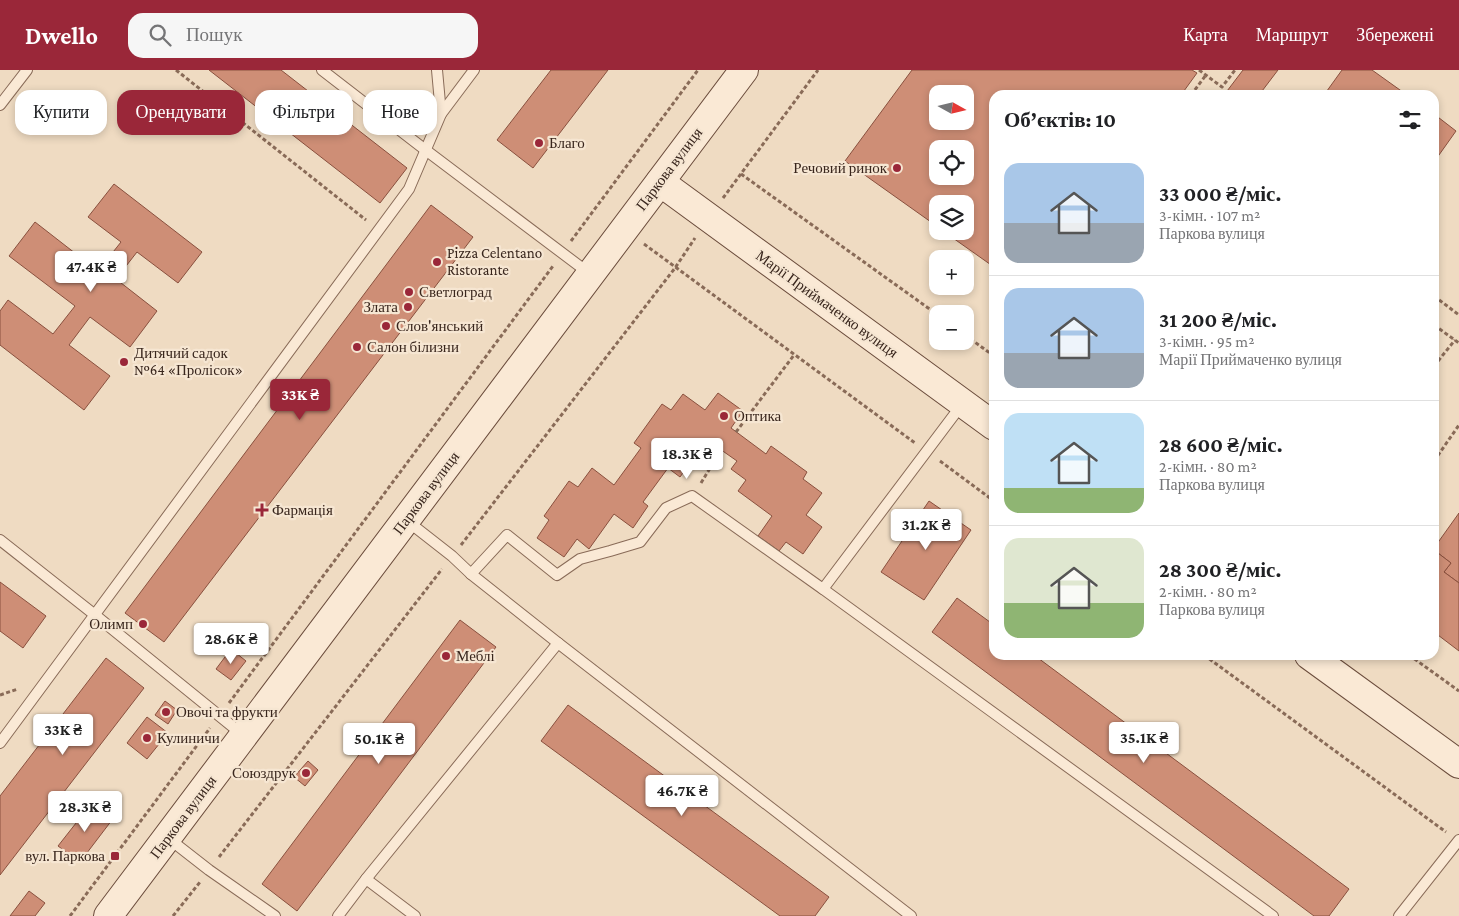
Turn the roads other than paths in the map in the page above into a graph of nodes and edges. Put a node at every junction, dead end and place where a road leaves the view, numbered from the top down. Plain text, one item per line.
1 (27, 70) edge
2 (322, 70) edge
3 (437, 70) edge
4 (474, 70) edge
5 (744, 70) edge
6 (0, 105) edge
7 (441, 114) junction
8 (425, 150) junction
9 (660, 182) junction
10 (591, 274) junction
11 (962, 403) junction
12 (989, 422) edge
13 (405, 520) junction
14 (0, 540) edge
15 (471, 574) junction
16 (824, 589) junction
17 (95, 615) junction
18 (558, 643) junction
19 (1316, 660) edge
20 (244, 736) junction
21 (0, 743) edge
22 (1459, 764) edge
23 (168, 837) junction
24 (1459, 841) edge
25 (366, 880) junction
26 (108, 916) edge
27 (275, 916) edge
28 (338, 916) edge
29 (415, 916) edge
30 (911, 916) edge
31 (1273, 916) edge
32 (1399, 916) edge

1 - 6 lane
2 - 8 lane
3 - 7 lane
4 - 7 lane
5 - 9 street, Паркова вулиця
7 - 8 lane
8 - 10 lane
8 - 17 lane
9 - 10 street, Паркова вулиця
9 - 11 street, Марії Приймаченко вулиця
10 - 13 street, Паркова вулиця
11 - 12 street, Марії Приймаченко вулиця
11 - 16 lane
13 - 15 lane
13 - 20 street, Паркова вулиця
14 - 17 lane
15 - 16 lane
15 - 18 lane
16 - 31 lane
17 - 20 lane
17 - 21 lane
18 - 25 lane
18 - 30 lane
19 - 22 street
20 - 23 street, Паркова вулиця
23 - 26 street, Паркова вулиця
23 - 27 lane
24 - 32 lane
25 - 28 lane
25 - 29 lane

